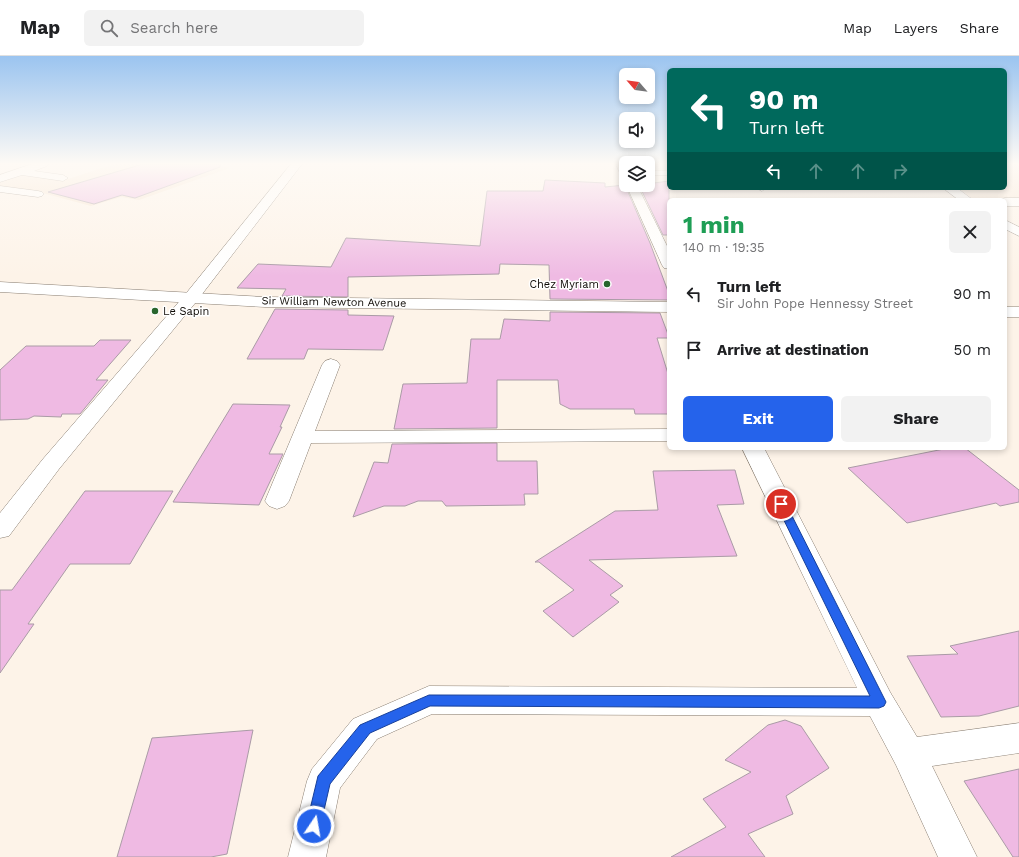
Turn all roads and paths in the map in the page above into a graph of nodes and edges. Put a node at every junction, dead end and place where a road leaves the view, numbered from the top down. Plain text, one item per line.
1 (267, 201) edge
2 (639, 201) edge
3 (1007, 202) edge
4 (1019, 202) edge
5 (1007, 225) edge
6 (1019, 232) edge
7 (667, 261) edge
8 (0, 287) edge
9 (190, 299) junction
10 (667, 306) edge
11 (1007, 312) edge
12 (1019, 312) edge
13 (331, 365) dead end
14 (667, 435) edge
15 (303, 437) junction
16 (754, 450) edge
17 (277, 500) dead end
18 (0, 530) edge
19 (879, 702) junction
20 (1019, 738) edge
21 (908, 754) junction
22 (307, 857) edge
23 (958, 857) edge

1 - 9 street
2 - 7 street
3 - 4 street
5 - 6 street
8 - 9 street, Sir William Newton Avenue
9 - 10 street, Sir William Newton Avenue
9 - 18 street
11 - 12 street
13 - 15 street
14 - 15 street
15 - 17 street
16 - 19 street
19 - 21 street
19 - 22 street
20 - 21 street
21 - 23 street

